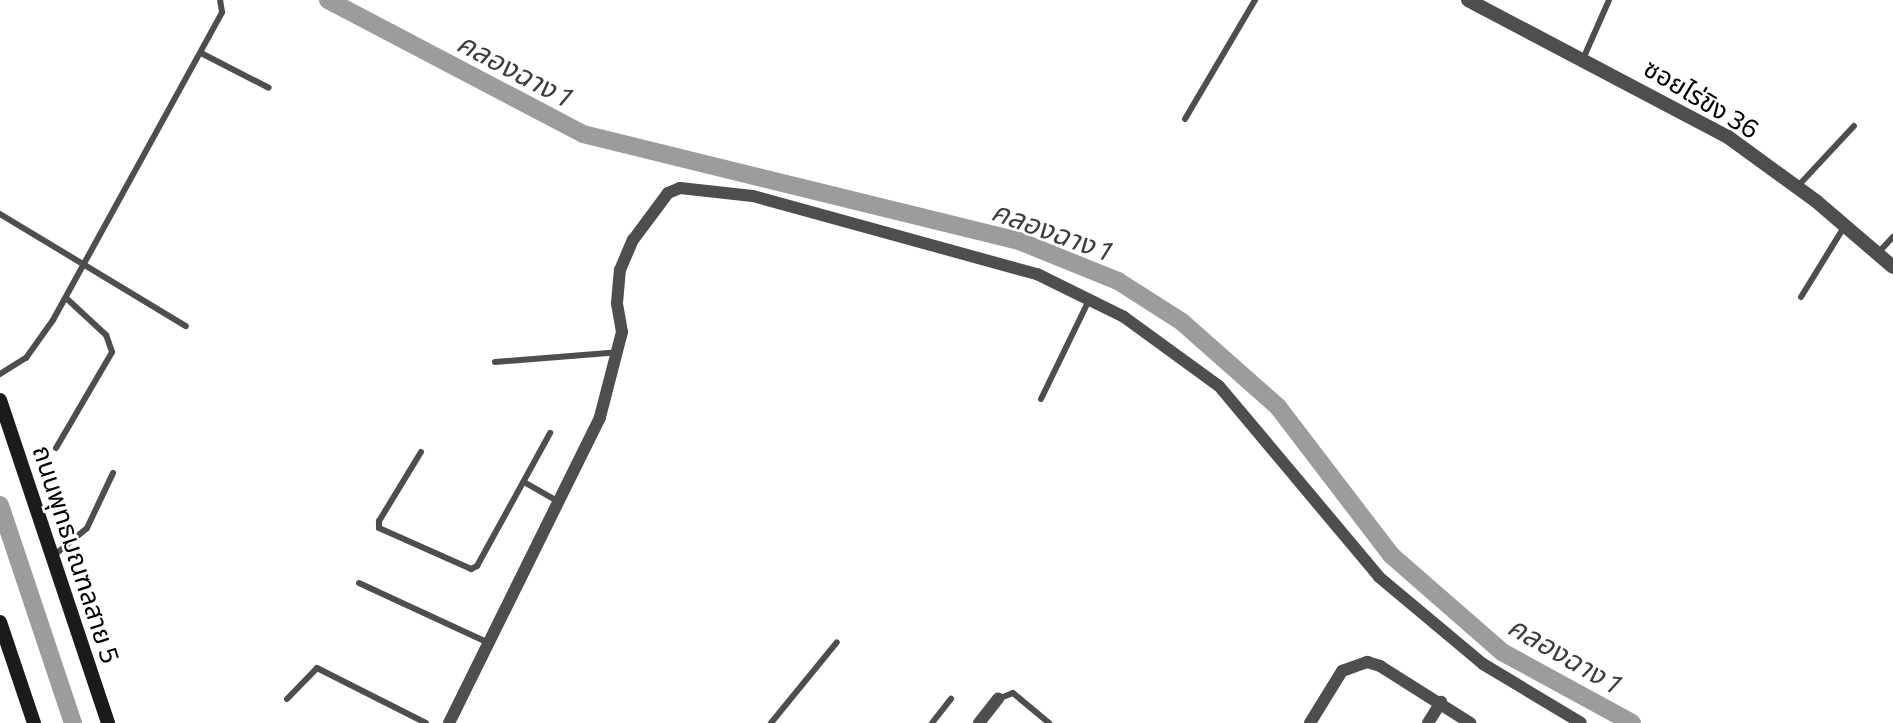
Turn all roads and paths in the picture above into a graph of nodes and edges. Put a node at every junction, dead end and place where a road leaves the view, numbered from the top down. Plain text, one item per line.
1 (220, 0) edge
2 (1255, 0) edge
3 (1468, 0) edge
4 (1609, 0) edge
5 (201, 53) junction
6 (1583, 59) junction
7 (269, 88) dead end
8 (1185, 119) dead end
9 (1854, 126) dead end
10 (1797, 187) junction
11 (0, 214) edge
12 (1845, 225) junction
13 (1893, 236) edge
14 (1878, 253) junction
15 (84, 266) junction
16 (1893, 267) edge
17 (1801, 297) dead end
18 (65, 298) junction
19 (1090, 299) junction
20 (186, 326) dead end
21 (619, 352) junction
22 (495, 362) dead end
23 (0, 374) edge
24 (1041, 399) dead end
25 (0, 400) edge
26 (550, 433) dead end
27 (56, 448) dead end
28 (421, 452) dead end
29 (113, 473) dead end
30 (524, 482) junction
31 (559, 502) junction
32 (52, 557) junction
33 (359, 583) dead end
34 (0, 622) edge
35 (837, 642) dead end
36 (489, 643) junction
37 (287, 699) dead end
38 (951, 699) dead end
39 (998, 699) joint
40 (1441, 702) junction
41 (34, 723) edge
42 (108, 723) edge
43 (426, 723) edge
44 (449, 723) edge
45 (771, 723) edge
46 (932, 723) edge
47 (979, 723) edge
48 (1049, 723) edge
49 (1310, 723) edge
50 (1428, 723) edge
51 (1470, 723) edge
52 (1581, 723) edge

1 - 5 lane
2 - 8 lane
3 - 6 street, ซอยไร่ขิง 36
4 - 6 lane
5 - 7 lane
5 - 15 lane
6 - 10 street, ซอยไร่ขิง 36
9 - 10 lane
10 - 12 street, ซอยไร่ขิง 36
11 - 15 lane
12 - 14 street, ซอยไร่ขิง 36
12 - 17 lane
13 - 14 lane
14 - 16 street, ซอยไร่ขิง 36
15 - 18 lane
15 - 20 lane
18 - 23 lane
18 - 27 lane
19 - 21 street
19 - 24 lane
19 - 52 street
21 - 22 lane
21 - 31 street
25 - 32 main road, ถนนพุทธมณฑลสาย 5
26 - 30 lane
28 - 30 lane
29 - 32 lane
30 - 31 lane
31 - 36 street
32 - 42 main road, ถนนพุทธมณฑลสาย 5
33 - 36 lane
34 - 41 main road
35 - 45 lane
36 - 44 street
37 - 43 lane
38 - 46 lane
39 - 47 street
39 - 48 lane
40 - 49 street
40 - 50 street
40 - 51 street

